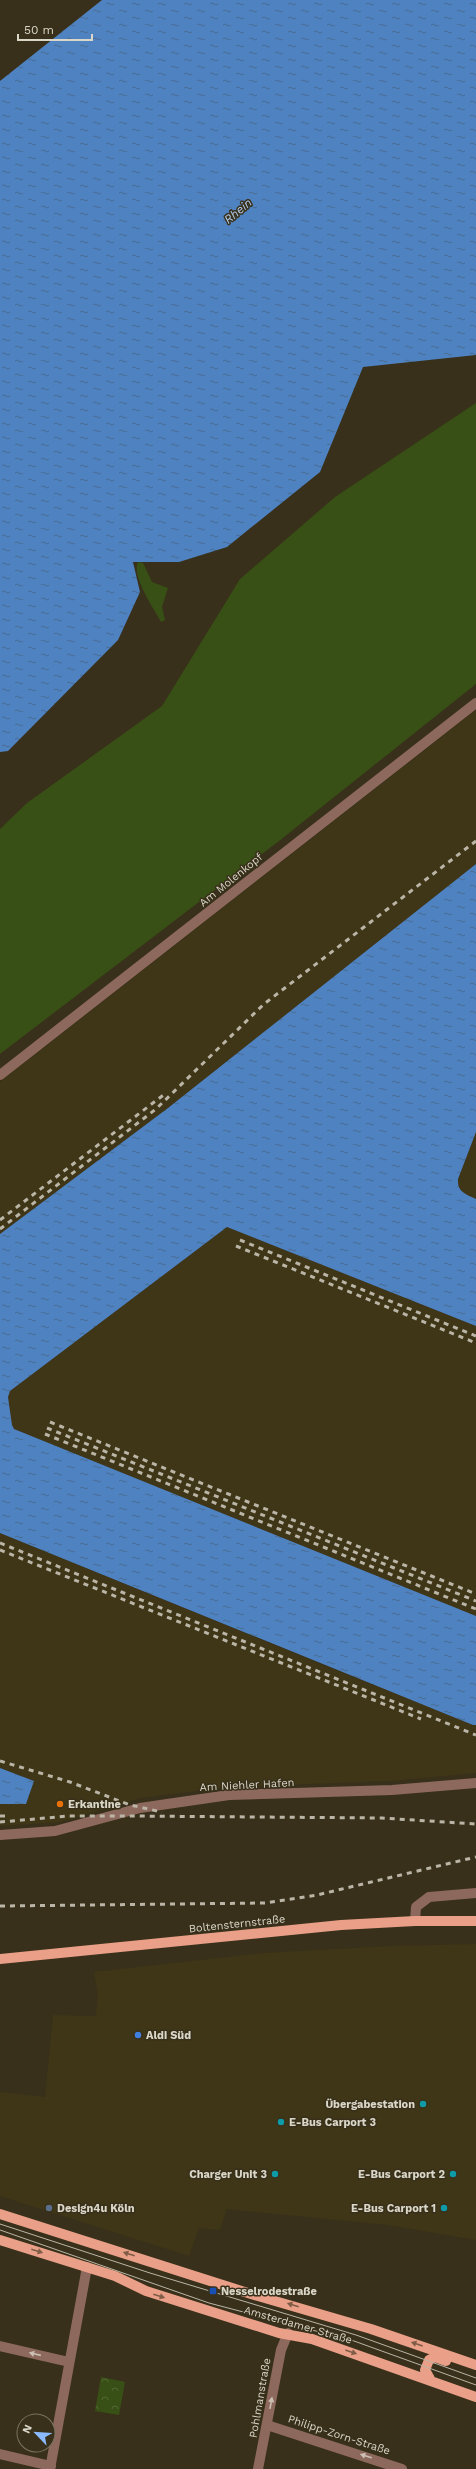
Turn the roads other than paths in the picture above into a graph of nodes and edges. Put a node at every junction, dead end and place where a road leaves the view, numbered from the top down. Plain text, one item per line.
1 (476, 703) edge
2 (0, 1075) edge
3 (476, 1783) edge
4 (0, 1835) edge
5 (476, 1893) edge
6 (415, 1921) junction
7 (476, 1921) edge
8 (0, 1959) edge
9 (0, 2214) edge
10 (0, 2240) edge
11 (87, 2267) junction
12 (288, 2333) junction
13 (0, 2346) edge
14 (70, 2362) junction
15 (471, 2363) edge
16 (430, 2380) junction
17 (476, 2397) edge
18 (267, 2425) junction
19 (0, 2454) edge
20 (50, 2468) edge
21 (258, 2469) edge
22 (402, 2469) edge

1 - 2 street, Am Molenkopf
3 - 4 street, Am Niehler Hafen
5 - 6 street
6 - 7 main road, Boltensternstraße
6 - 8 main road, Boltensternstraße
15 -> 9 main road, Amsterdamer Straße
10 -> 11 main road, Amsterdamer Straße
11 -> 12 main road, Amsterdamer Straße
11 - 14 street
12 -> 16 main road, Amsterdamer Straße
18 -> 12 street, Pohlmanstraße
14 -> 13 street
14 - 20 street
15 - 16 main road
16 - 17 main road, Amsterdamer Straße
18 - 21 street, Pohlmanstraße
22 -> 18 street, Philipp-Zorn-Straße
19 - 20 street

